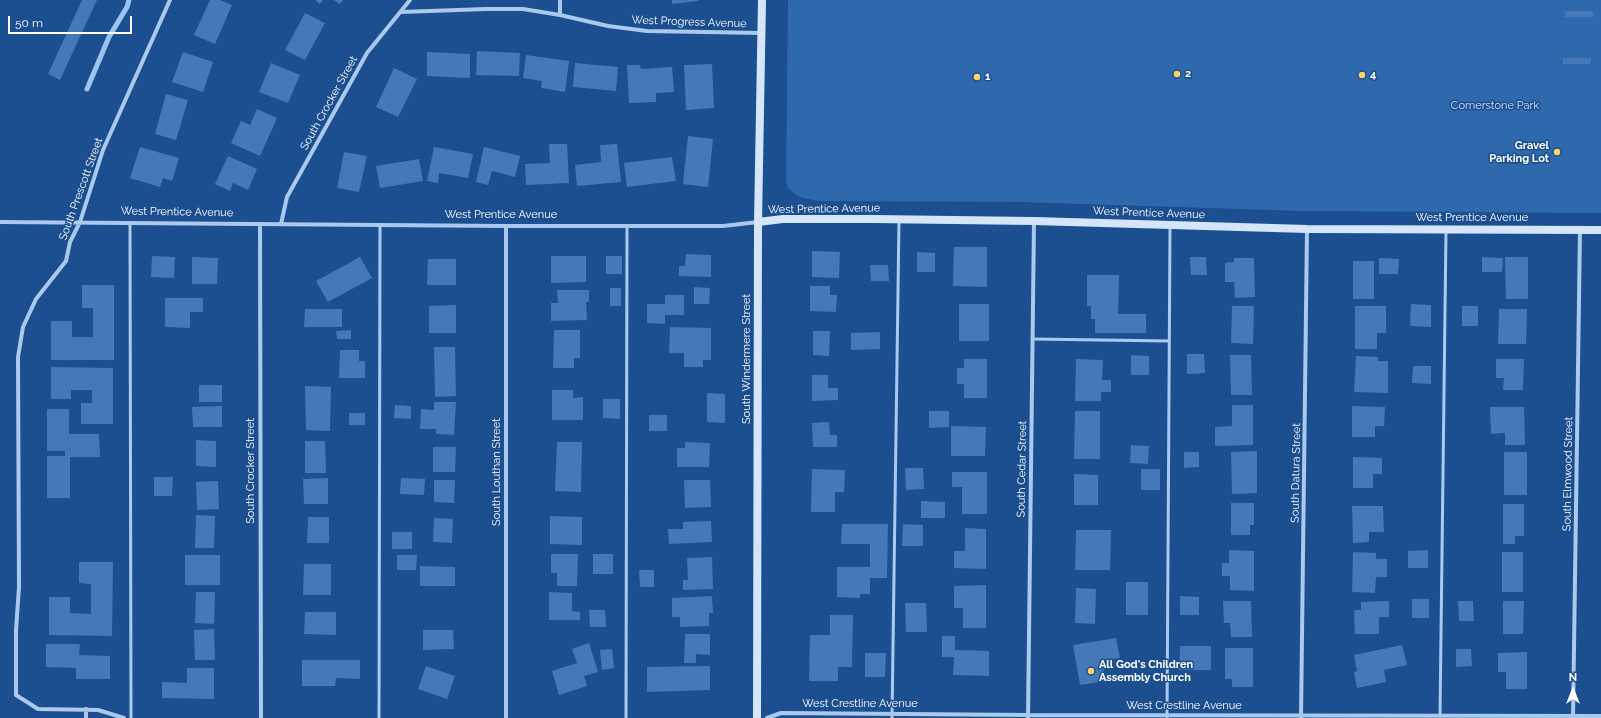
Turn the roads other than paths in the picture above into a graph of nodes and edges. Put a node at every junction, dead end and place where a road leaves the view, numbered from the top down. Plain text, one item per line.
1 (170, 0) edge
2 (410, 0) edge
3 (560, 0) edge
4 (762, 0) edge
5 (402, 12) junction
6 (560, 15) junction
7 (762, 33) junction
8 (899, 219) junction
9 (1034, 221) junction
10 (0, 222) edge
11 (80, 222) junction
12 (758, 222) junction
13 (130, 223) junction
14 (260, 224) junction
15 (281, 224) junction
16 (380, 225) junction
17 (1170, 225) junction
18 (506, 226) junction
19 (627, 226) junction
20 (1307, 228) junction
21 (1446, 229) junction
22 (1580, 230) junction
23 (1601, 230) edge
24 (1033, 340) junction
25 (1169, 341) junction
26 (86, 709) junction
27 (1440, 715) junction
28 (892, 716) edge
29 (1028, 716) edge
30 (1166, 716) edge
31 (1301, 716) edge
32 (1601, 716) edge
33 (1573, 717) edge
34 (86, 718) edge
35 (124, 718) edge
36 (131, 718) edge
37 (261, 718) edge
38 (379, 718) edge
39 (506, 718) edge
40 (626, 718) edge
41 (757, 718) edge
42 (767, 718) edge

1 - 11 street, South Prescott Street
2 - 5 street, South Crocker Street
3 - 6 street
4 - 7 street, South Windermere Street
5 - 6 street, West Progress Avenue
5 - 15 street, South Crocker Street
6 - 7 street, West Progress Avenue
7 - 12 street, South Windermere Street
8 - 9 street, West Prentice Avenue
8 - 12 street, West Prentice Avenue
8 - 28 lane
9 - 17 street, West Prentice Avenue
9 - 24 street, South Cedar Street
10 - 11 street, West Prentice Avenue
11 - 13 street, West Prentice Avenue
11 - 26 street, South Prescott Street
12 - 19 street, West Prentice Avenue
12 - 41 street, South Windermere Street
13 - 14 street, West Prentice Avenue
13 - 36 lane
14 - 15 street, West Prentice Avenue
14 - 37 street, South Crocker Street
15 - 16 street, West Prentice Avenue
16 - 18 street, West Prentice Avenue
16 - 38 lane
17 - 20 street, West Prentice Avenue
17 - 25 lane
18 - 19 street, West Prentice Avenue
18 - 39 street, South Louthan Street
19 - 40 lane
20 - 21 street, West Prentice Avenue
20 - 31 street, South Datura Street
21 - 22 street, West Prentice Avenue
21 - 27 lane
22 - 23 street, West Prentice Avenue
22 - 33 street, South Elmwood Street
24 - 25 lane
24 - 29 street, South Cedar Street
25 - 30 lane
26 - 34 street
26 - 35 street
27 - 31 street, West Crestline Avenue
27 - 33 street, West Crestline Avenue
28 - 29 street, West Crestline Avenue
28 - 42 street, West Crestline Avenue
29 - 30 street, West Crestline Avenue
30 - 31 street, West Crestline Avenue
32 - 33 street, West Crestline Avenue

